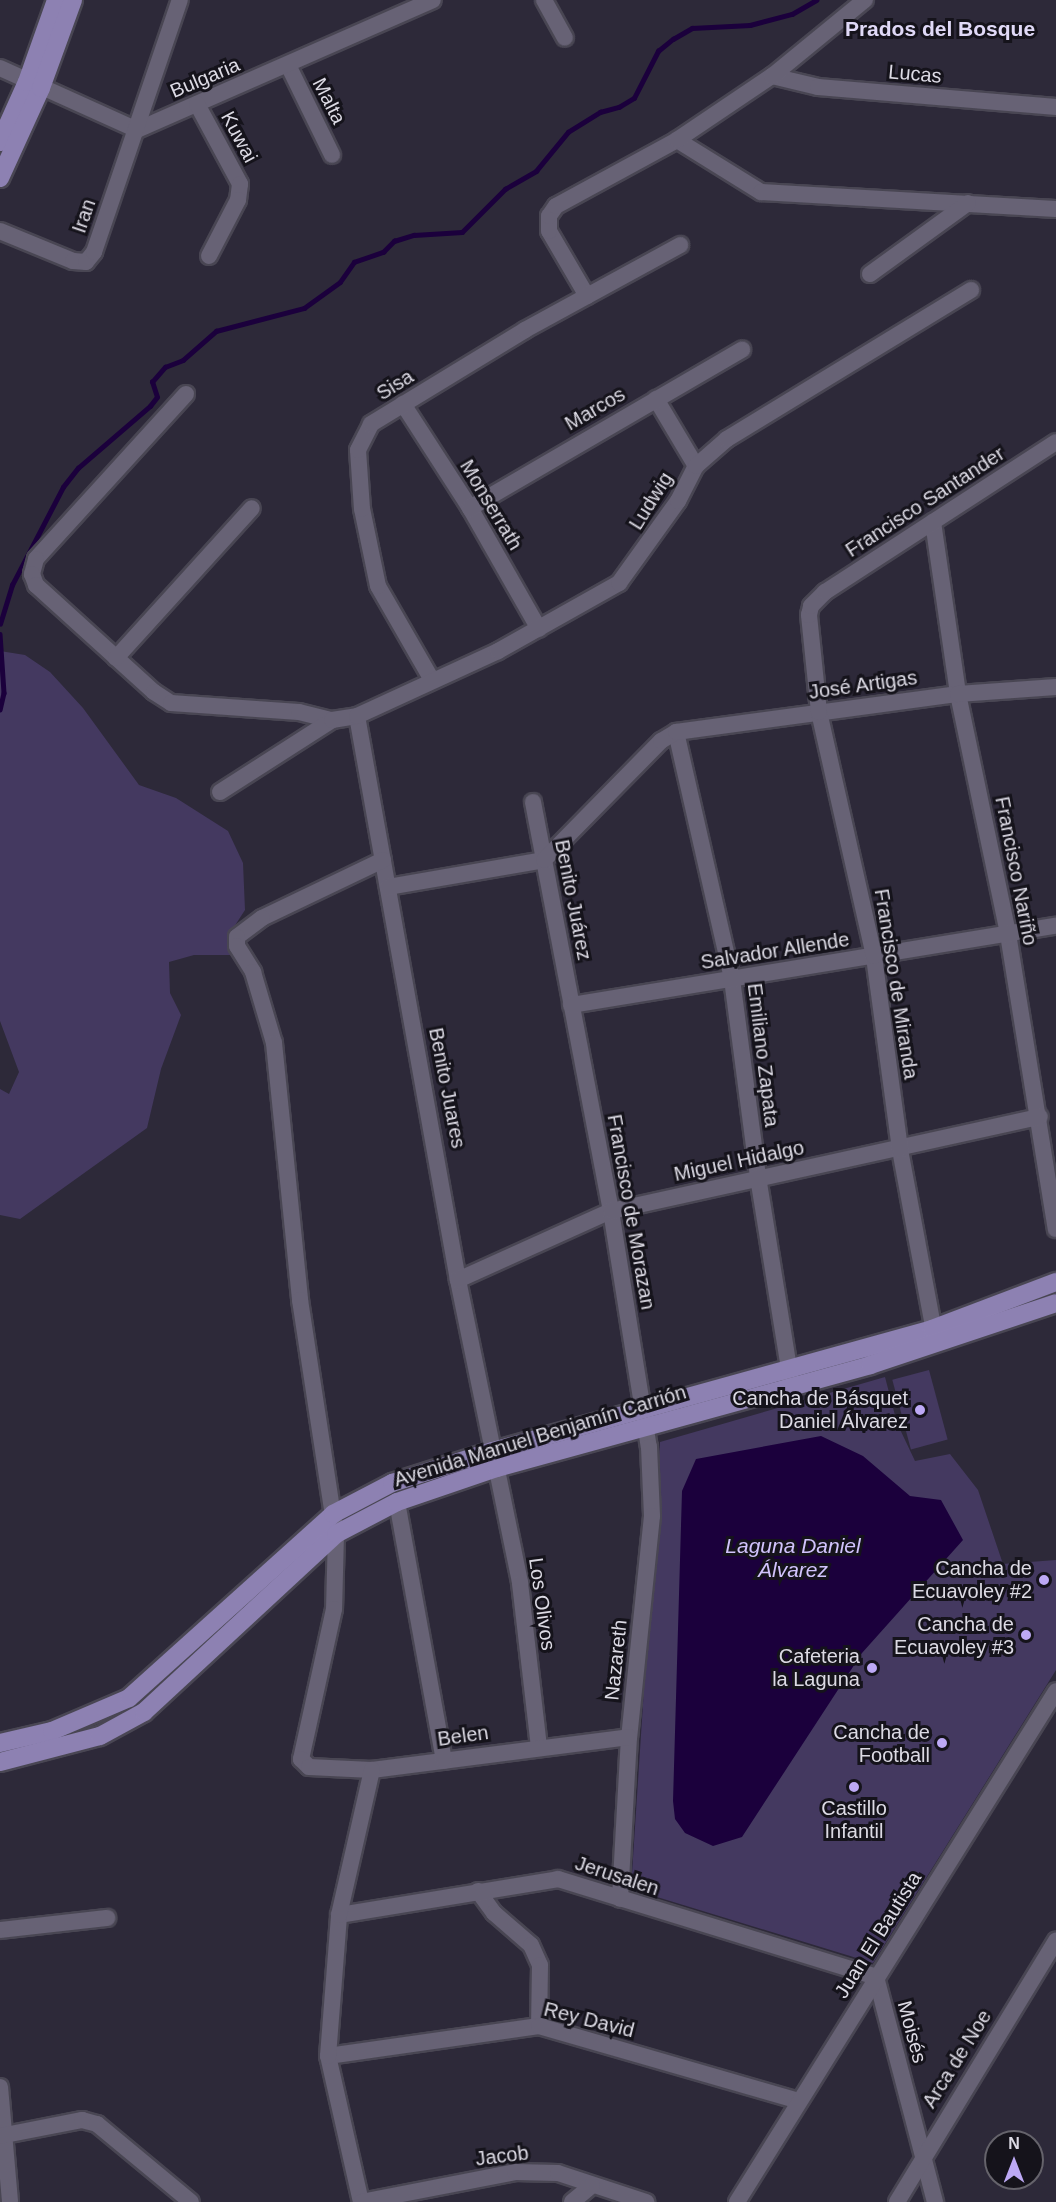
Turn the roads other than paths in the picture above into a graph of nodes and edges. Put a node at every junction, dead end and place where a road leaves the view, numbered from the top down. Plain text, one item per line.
1 (56, 0) edge
2 (72, 0) edge
3 (180, 0) edge
4 (544, 0) edge
5 (865, 0) edge
6 (430, 3) edge
7 (565, 38) dead end
8 (288, 65) junction
9 (0, 68) edge
10 (772, 76) junction
11 (34, 85) junction
12 (197, 104) junction
13 (1056, 107) edge
14 (137, 130) junction
15 (677, 140) junction
16 (0, 142) edge
17 (332, 155) dead end
18 (0, 178) edge
19 (968, 203) junction
20 (1056, 209) edge
21 (0, 231) edge
22 (680, 245) dead end
23 (209, 256) dead end
24 (870, 274) dead end
25 (971, 290) dead end
26 (587, 296) junction
27 (742, 350) dead end
28 (186, 394) dead end
29 (656, 399) junction
30 (403, 404) junction
31 (1056, 442) edge
32 (696, 466) junction
33 (252, 508) dead end
34 (470, 508) junction
35 (933, 522) junction
36 (818, 598) joint
37 (539, 629) junction
38 (116, 658) junction
39 (432, 680) junction
40 (1056, 687) edge
41 (958, 694) junction
42 (819, 712) junction
43 (357, 716) junction
44 (332, 720) junction
45 (676, 732) junction
46 (220, 792) dead end
47 (533, 802) dead end
48 (383, 860) junction
49 (544, 861) junction
50 (388, 887) junction
51 (1056, 926) edge
52 (1008, 934) junction
53 (874, 956) junction
54 (732, 979) junction
55 (571, 1005) junction
56 (1040, 1117) junction
57 (900, 1149) junction
58 (758, 1177) junction
59 (611, 1211) junction
60 (1056, 1229) edge
61 (458, 1280) junction
62 (1056, 1282) edge
63 (1056, 1303) edge
64 (934, 1337) junction
65 (791, 1379) junction
66 (645, 1418) junction
67 (495, 1460) junction
68 (397, 1502) junction
69 (333, 1514) junction
70 (336, 1534) junction
71 (1056, 1691) edge
72 (629, 1737) junction
73 (0, 1743) edge
74 (539, 1746) junction
75 (444, 1761) junction
76 (0, 1762) edge
77 (372, 1770) junction
78 (478, 1891) junction
79 (620, 1899) junction
80 (339, 1915) junction
81 (106, 1918) dead end
82 (0, 1929) edge
83 (1056, 1941) edge
84 (876, 1977) junction
85 (538, 2026) junction
86 (328, 2056) junction
87 (0, 2087) edge
88 (799, 2102) junction
89 (2, 2135) edge
90 (923, 2154) junction
91 (592, 2185) junction
92 (187, 2201) edge
93 (10, 2202) edge
94 (362, 2202) edge
95 (572, 2202) edge
96 (646, 2202) edge
97 (737, 2202) edge
98 (897, 2202) edge
99 (935, 2202) edge

1 - 11 main road
2 - 11 main road
3 - 14 street
4 - 7 street
5 - 10 street
6 - 8 street, Bulgaria
8 - 12 street, Bulgaria
8 - 17 street, Malta
9 - 11 street
10 - 13 street, Lucas
10 - 15 street
11 - 14 street
11 - 16 main road
11 - 18 main road
12 - 14 street, Bulgaria
12 - 23 street, Kuwai
14 - 21 street, Iran
15 - 19 street
15 - 26 street
19 - 20 street
19 - 24 street
22 - 26 street, Sisa
25 - 32 street, Ludwig
26 - 30 street, Sisa
27 - 29 street, Marcos
28 - 38 street
29 - 32 street
29 - 34 street, Marcos
30 - 34 street, Monserrath
30 - 39 street, Sisa
31 - 35 street, Francisco Santander
32 - 37 street, Ludwig
33 - 38 street
34 - 37 street, Monserrath
35 - 36 street, Francisco Santander
35 - 41 street, Francisco Nariño
36 - 42 street, Francisco de Miranda
37 - 39 street, Ludwig
38 - 44 street
39 - 43 street, Ludwig
40 - 41 street, José Artigas
41 - 42 street, José Artigas
41 - 52 street, Francisco Nariño
42 - 45 street, José Artigas
42 - 53 street, Francisco de Miranda
43 - 44 street, Ludwig
43 - 48 street, Benito Juares
44 - 46 street
45 - 49 street
45 - 54 street, Emiliano Zapata
47 - 49 street, Benito Juárez
48 - 50 street, Benito Juares
48 - 69 street
49 - 50 street
49 - 55 street, Benito Juárez
50 - 61 street, Benito Juares
51 - 52 street, Salvador Allende
52 - 53 street, Salvador Allende
52 - 56 street, Francisco Nariño
53 - 54 street, Salvador Allende
53 - 57 street, Francisco de Miranda
54 - 55 street, Salvador Allende
54 - 58 street, Emiliano Zapata
55 - 59 street, Francisco de Morazan
56 - 57 street, Miguel Hidalgo
56 - 60 street, Francisco Nariño
57 - 58 street, Miguel Hidalgo
57 - 64 street, Francisco de Miranda
58 - 59 street, Miguel Hidalgo
58 - 65 street, Emiliano Zapata
59 - 61 street, Miguel Hidalgo
59 - 66 street, Francisco de Morazan
61 - 67 street, Benito Juares
62 - 64 main road, Avenida Manuel Benjamín Carrión
63 - 64 main road, Avenida Manuel Benjamín Carrión
64 - 65 main road, Avenida Manuel Benjamín Carrión
65 - 66 main road, Avenida Manuel Benjamín Carrión
66 - 67 main road, Avenida Manuel Benjamín Carrión
66 - 72 street, Nazareth
67 - 68 main road, Avenida Manuel Benjamín Carrión
67 - 69 main road, Avenida Manuel Benjamín Carrión
67 - 74 street, Los Olivos
68 - 70 main road, Avenida Manuel Benjamín Carrión
68 - 75 street
69 - 70 street
69 - 73 main road, Avenida Manuel Benjamín Carrión
70 - 76 main road, Avenida Manuel Benjamín Carrión
70 - 77 street, Belen
71 - 84 street, Juan El Bautista
72 - 74 street, Belen
72 - 79 street, Nazareth
74 - 75 street, Belen
75 - 77 street, Belen
77 - 80 street
78 - 79 street, Jerusalen
78 - 80 street, Jerusalen
78 - 85 street
79 - 84 street, Jerusalen
80 - 86 street
81 - 82 street
83 - 90 street, Arca de Noe
84 - 88 street, Juan El Bautista
84 - 90 street, Moisés
85 - 86 street, Rey David
85 - 88 street, Rey David
86 - 94 street
87 - 89 street
88 - 97 street, Juan El Bautista
89 - 92 street
89 - 93 street
90 - 98 street, Arca de Noe
90 - 99 street, Moisés
91 - 94 street, Jacob
91 - 95 street
91 - 96 street, Jacob

